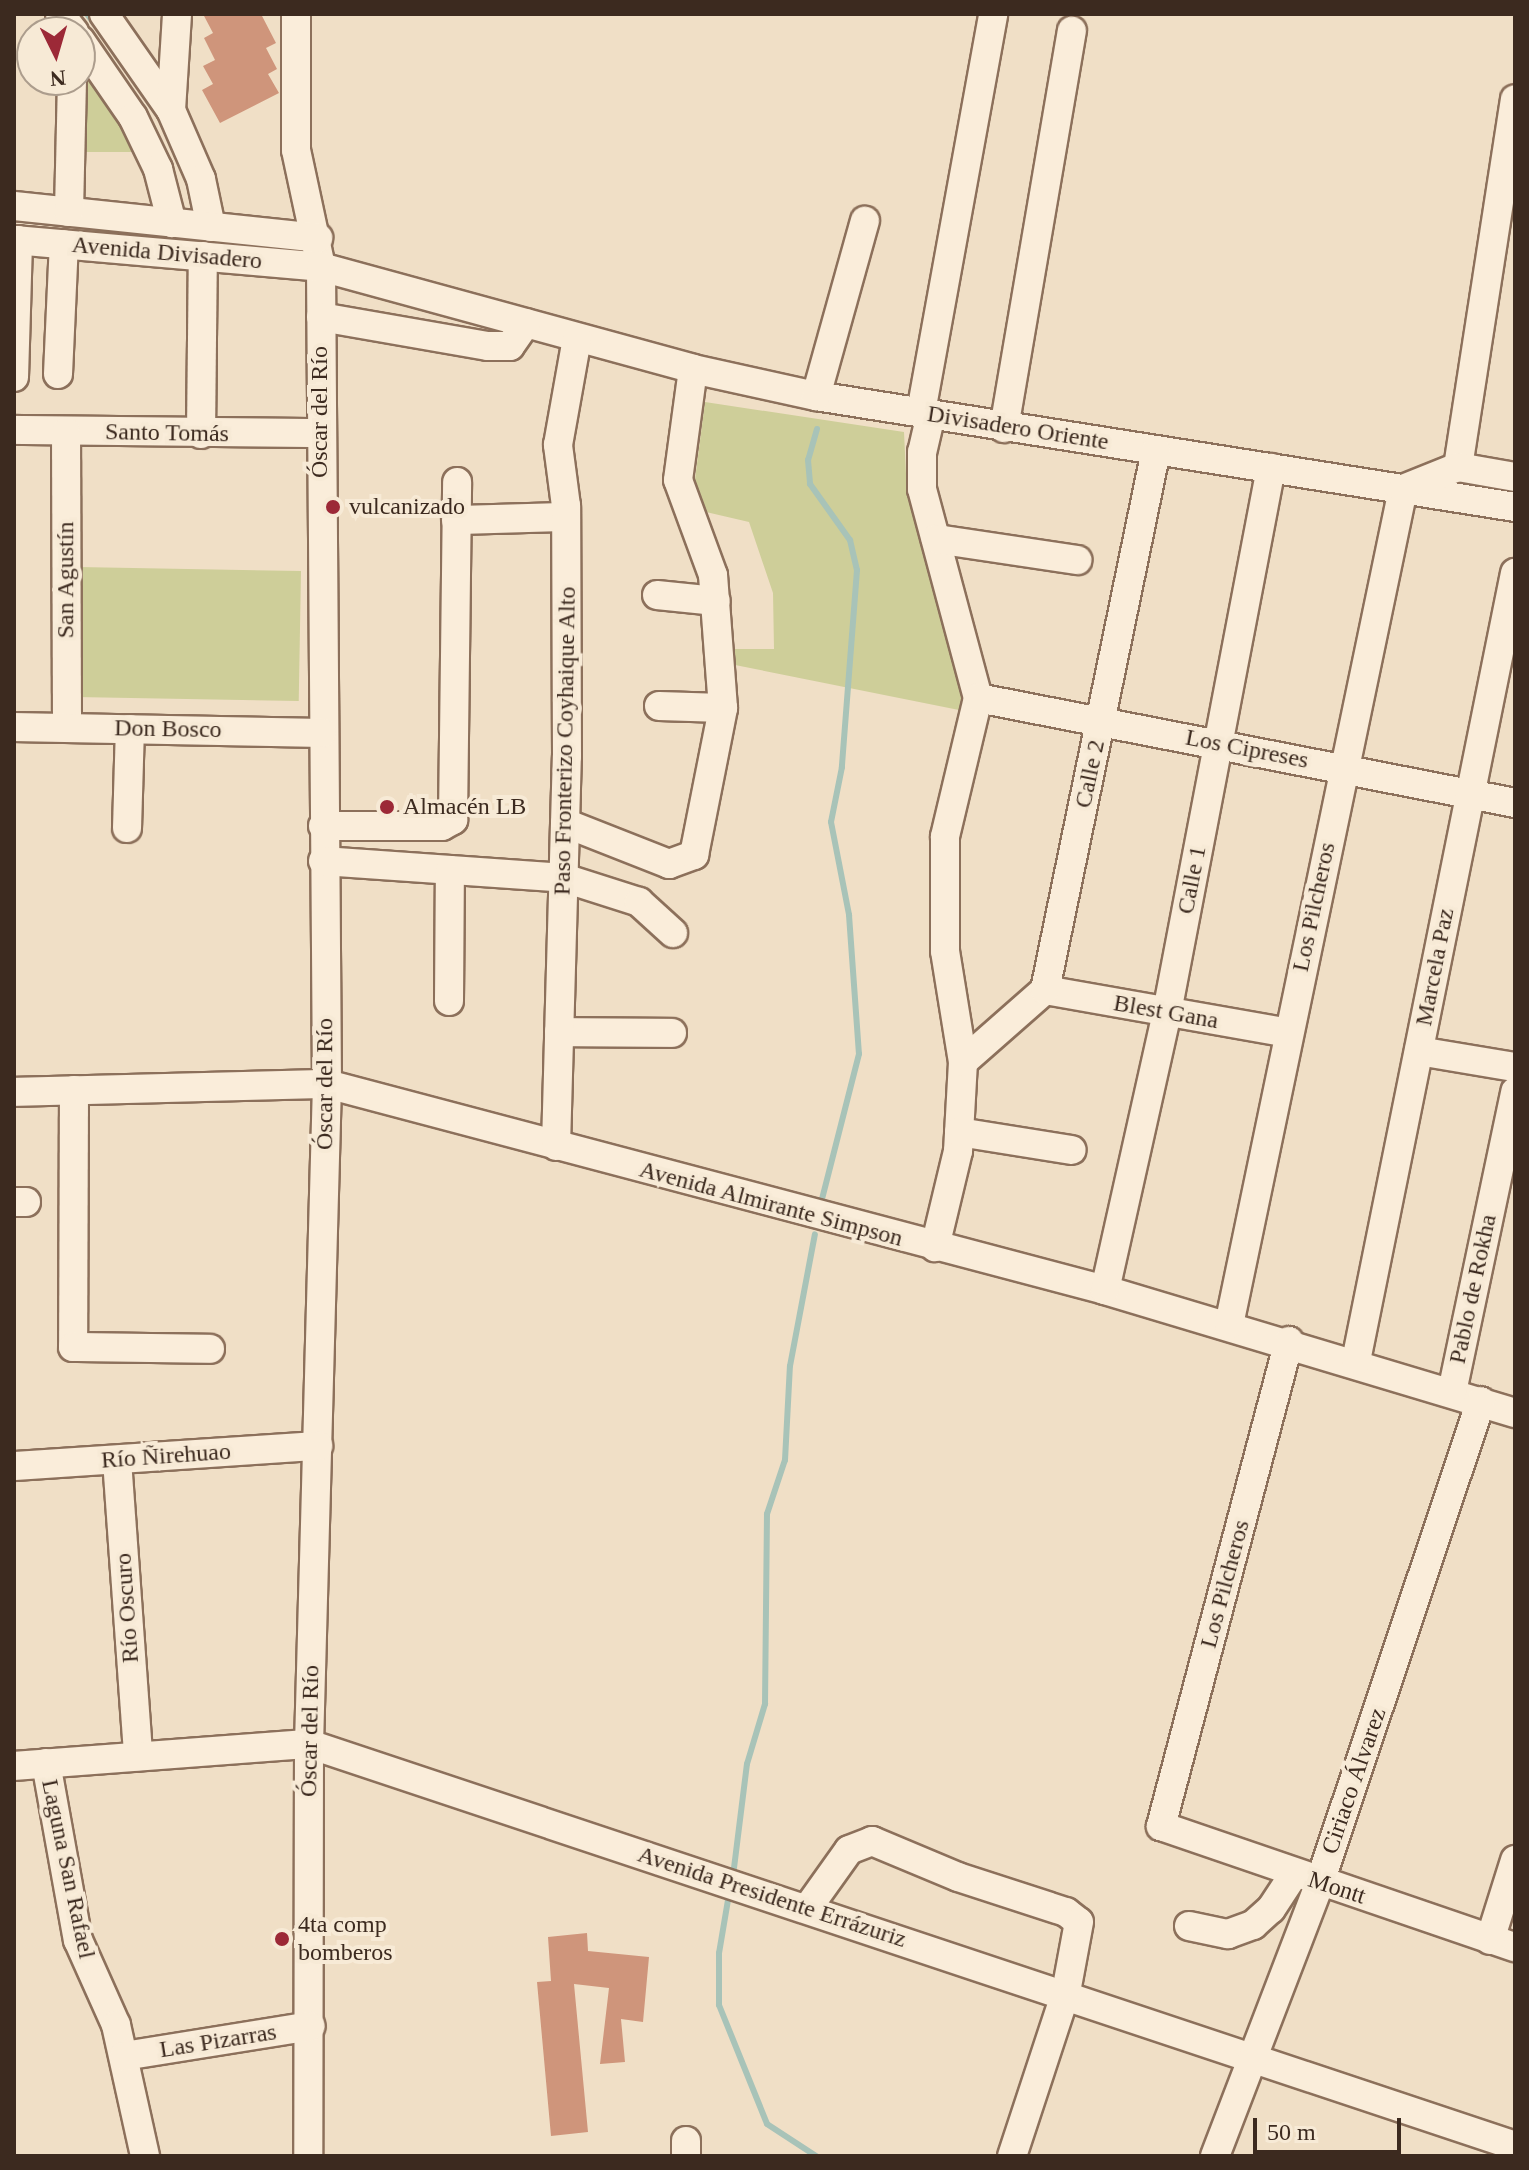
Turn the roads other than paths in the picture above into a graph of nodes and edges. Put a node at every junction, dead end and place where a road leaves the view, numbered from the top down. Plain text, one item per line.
1 (104, 14) edge
2 (177, 14) edge
3 (296, 14) edge
4 (993, 14) edge
5 (1072, 31) dead end
6 (96, 65) edge
7 (72, 96) edge
8 (1515, 99) edge
9 (171, 110) junction
10 (14, 206) edge
11 (69, 212) junction
12 (865, 221) dead end
13 (172, 223) junction
14 (211, 227) junction
15 (318, 238) junction
16 (16, 240) edge
17 (64, 244) junction
18 (203, 256) junction
19 (321, 267) junction
20 (321, 317) junction
21 (526, 323) junction
22 (577, 338) junction
23 (693, 369) junction
24 (58, 374) dead end
25 (14, 377) edge
26 (816, 396) junction
27 (926, 413) junction
28 (1004, 428) junction
29 (14, 430) edge
30 (66, 432) junction
31 (319, 433) junction
32 (201, 434) junction
33 (1156, 450) junction
34 (1458, 467) junction
35 (1271, 468) junction
36 (1515, 477) edge
37 (457, 482) dead end
38 (1403, 489) junction
39 (1515, 507) edge
40 (566, 517) junction
41 (456, 520) junction
42 (936, 539) junction
43 (1077, 560) dead end
44 (1515, 573) edge
45 (657, 595) dead end
46 (716, 601) junction
47 (978, 698) junction
48 (659, 706) dead end
49 (723, 708) junction
50 (1101, 720) junction
51 (14, 727) edge
52 (67, 727) junction
53 (130, 729) junction
54 (322, 733) junction
55 (1218, 743) junction
56 (1343, 768) junction
57 (1470, 794) junction
58 (1515, 803) edge
59 (565, 823) junction
60 (323, 826) junction
61 (127, 828) dead end
62 (323, 861) junction
63 (450, 870) junction
64 (564, 878) junction
65 (673, 933) dead end
66 (1045, 990) junction
67 (449, 1001) dead end
68 (1167, 1012) junction
69 (559, 1032) junction
70 (672, 1033) dead end
71 (1288, 1033) junction
72 (1419, 1051) junction
73 (963, 1062) junction
74 (1515, 1067) edge
75 (327, 1084) junction
76 (74, 1090) junction
77 (14, 1092) edge
78 (1515, 1092) edge
79 (959, 1132) junction
80 (556, 1146) junction
81 (1072, 1150) dead end
82 (935, 1247) junction
83 (1105, 1290) junction
84 (1229, 1325) junction
85 (1289, 1341) junction
86 (210, 1349) dead end
87 (1356, 1361) junction
88 (1452, 1392) junction
89 (1481, 1401) junction
90 (1515, 1413) edge
91 (318, 1446) junction
92 (117, 1460) junction
93 (14, 1466) edge
94 (309, 1744) junction
95 (138, 1756) junction
96 (46, 1763) junction
97 (14, 1766) edge
98 (1161, 1826) joint
99 (1515, 1860) edge
100 (1307, 1878) junction
101 (807, 1909) junction
102 (1189, 1926) dead end
103 (1502, 1943) edge
104 (1066, 1992) junction
105 (311, 2026) junction
106 (1250, 2055) junction
107 (124, 2056) junction
108 (1515, 2146) edge
109 (145, 2156) edge
110 (308, 2156) edge
111 (1012, 2156) edge
112 (1215, 2156) edge

1 - 9 street
2 - 9 street
3 - 15 street, Óscar del Río
4 - 27 street
5 - 28 street
6 - 13 street
7 - 11 street
8 - 34 street
9 - 14 street
10 - 11 street, Avenida Divisadero
11 - 13 street, Avenida Divisadero
12 - 26 street
13 - 14 street, Avenida Divisadero
14 - 15 street, Avenida Divisadero
15 - 19 street, Óscar del Río
16 - 17 street, Avenida Divisadero
16 - 25 street
17 - 18 street, Avenida Divisadero
17 - 24 street
18 - 19 street, Avenida Divisadero
18 - 32 street
19 - 20 street, Óscar del Río
19 - 21 street, Divisadero Oriente
20 - 21 street
20 - 31 street, Óscar del Río
21 - 22 street, Divisadero Oriente
22 - 23 street, Divisadero Oriente
22 - 40 street, Paso Fronterizo Coyhaique Alto
23 - 26 street, Divisadero Oriente
23 - 46 street
26 - 27 street, Divisadero Oriente
27 - 28 street, Divisadero Oriente
27 - 42 street
28 - 33 street, Divisadero Oriente
29 - 30 street, Santo Tomás
30 - 32 street, Santo Tomás
30 - 52 street, San Agustín
31 - 32 street, Santo Tomás
31 - 54 street, Óscar del Río
33 - 35 street, Divisadero Oriente
33 - 50 street, Calle 2
34 - 36 street
34 - 38 street
35 - 38 street, Divisadero Oriente
35 - 55 street, Calle 1
37 - 41 street
38 - 39 street, Divisadero Oriente
38 - 56 street, Los Pilcheros
40 - 41 street
40 - 59 street, Paso Fronterizo Coyhaique Alto
41 - 60 street
42 - 43 street
42 - 47 street
44 - 57 street, Marcela Paz
45 - 46 street
46 - 49 street
47 - 50 street, Los Cipreses
47 - 73 street
48 - 49 street
49 - 59 street
50 - 55 street, Los Cipreses
50 - 66 street, Calle 2
51 - 52 street, Don Bosco
52 - 53 street, Don Bosco
53 - 54 street, Don Bosco
53 - 61 street
54 - 60 street, Óscar del Río
55 - 56 street, Los Cipreses
55 - 68 street, Calle 1
56 - 57 street, Los Cipreses
56 - 71 street, Los Pilcheros
57 - 58 street, Los Cipreses
57 - 72 street, Marcela Paz
59 - 64 street, Paso Fronterizo Coyhaique Alto
60 - 62 street, Óscar del Río
62 - 63 street
62 - 75 street, Óscar del Río
63 - 64 street
63 - 67 street
64 - 65 street
64 - 69 street, Paso Fronterizo Coyhaique Alto
66 - 68 street, Blest Gana
66 - 73 street
68 - 71 street, Blest Gana
68 - 83 street, Calle 1
69 - 70 street
69 - 80 street, Paso Fronterizo Coyhaique Alto
71 - 84 street, Los Pilcheros
72 - 74 street
72 - 87 street, Marcela Paz
73 - 79 street
75 - 76 street, Avenida Almirante Simpson
75 - 80 street, Avenida Almirante Simpson
75 - 91 street, Óscar del Río
76 - 77 street, Avenida Almirante Simpson
76 - 86 street
78 - 88 street, Pablo de Rokha
79 - 81 street
79 - 82 street
80 - 82 street, Avenida Almirante Simpson
82 - 83 street, Avenida Almirante Simpson
83 - 84 street, Avenida Almirante Simpson
84 - 85 street, Avenida Almirante Simpson
85 - 87 street, Avenida Almirante Simpson
85 - 98 street, Los Pilcheros
87 - 88 street, Avenida Almirante Simpson
88 - 89 street, Avenida Almirante Simpson
89 - 90 street, Avenida Almirante Simpson
89 - 100 street, Ciriaco Álvarez
91 - 92 street, Río Ñirehuao
91 - 94 street, Óscar del Río
92 - 93 street, Río Ñirehuao
92 - 95 street, Río Oscuro
94 - 95 street, Avenida Presidente Errázuriz
94 - 101 street, Avenida Presidente Errázuriz
94 - 105 street, Óscar del Río
95 - 96 street, Avenida Presidente Errázuriz
96 - 97 street, Avenida Presidente Errázuriz
96 - 107 street, Laguna San Rafael
98 - 100 street, Montt
99 - 103 street
100 - 102 street
100 - 103 street, Montt
100 - 106 street, Ciriaco Álvarez
101 - 104 street, Avenida Presidente Errázuriz
101 - 104 street
104 - 106 street, Avenida Presidente Errázuriz
104 - 111 street
105 - 107 street, Las Pizarras
105 - 110 street, Óscar del Río
106 - 108 street, Avenida Presidente Errázuriz
106 - 112 street, Ciriaco Álvarez
107 - 109 street, Laguna San Rafael

